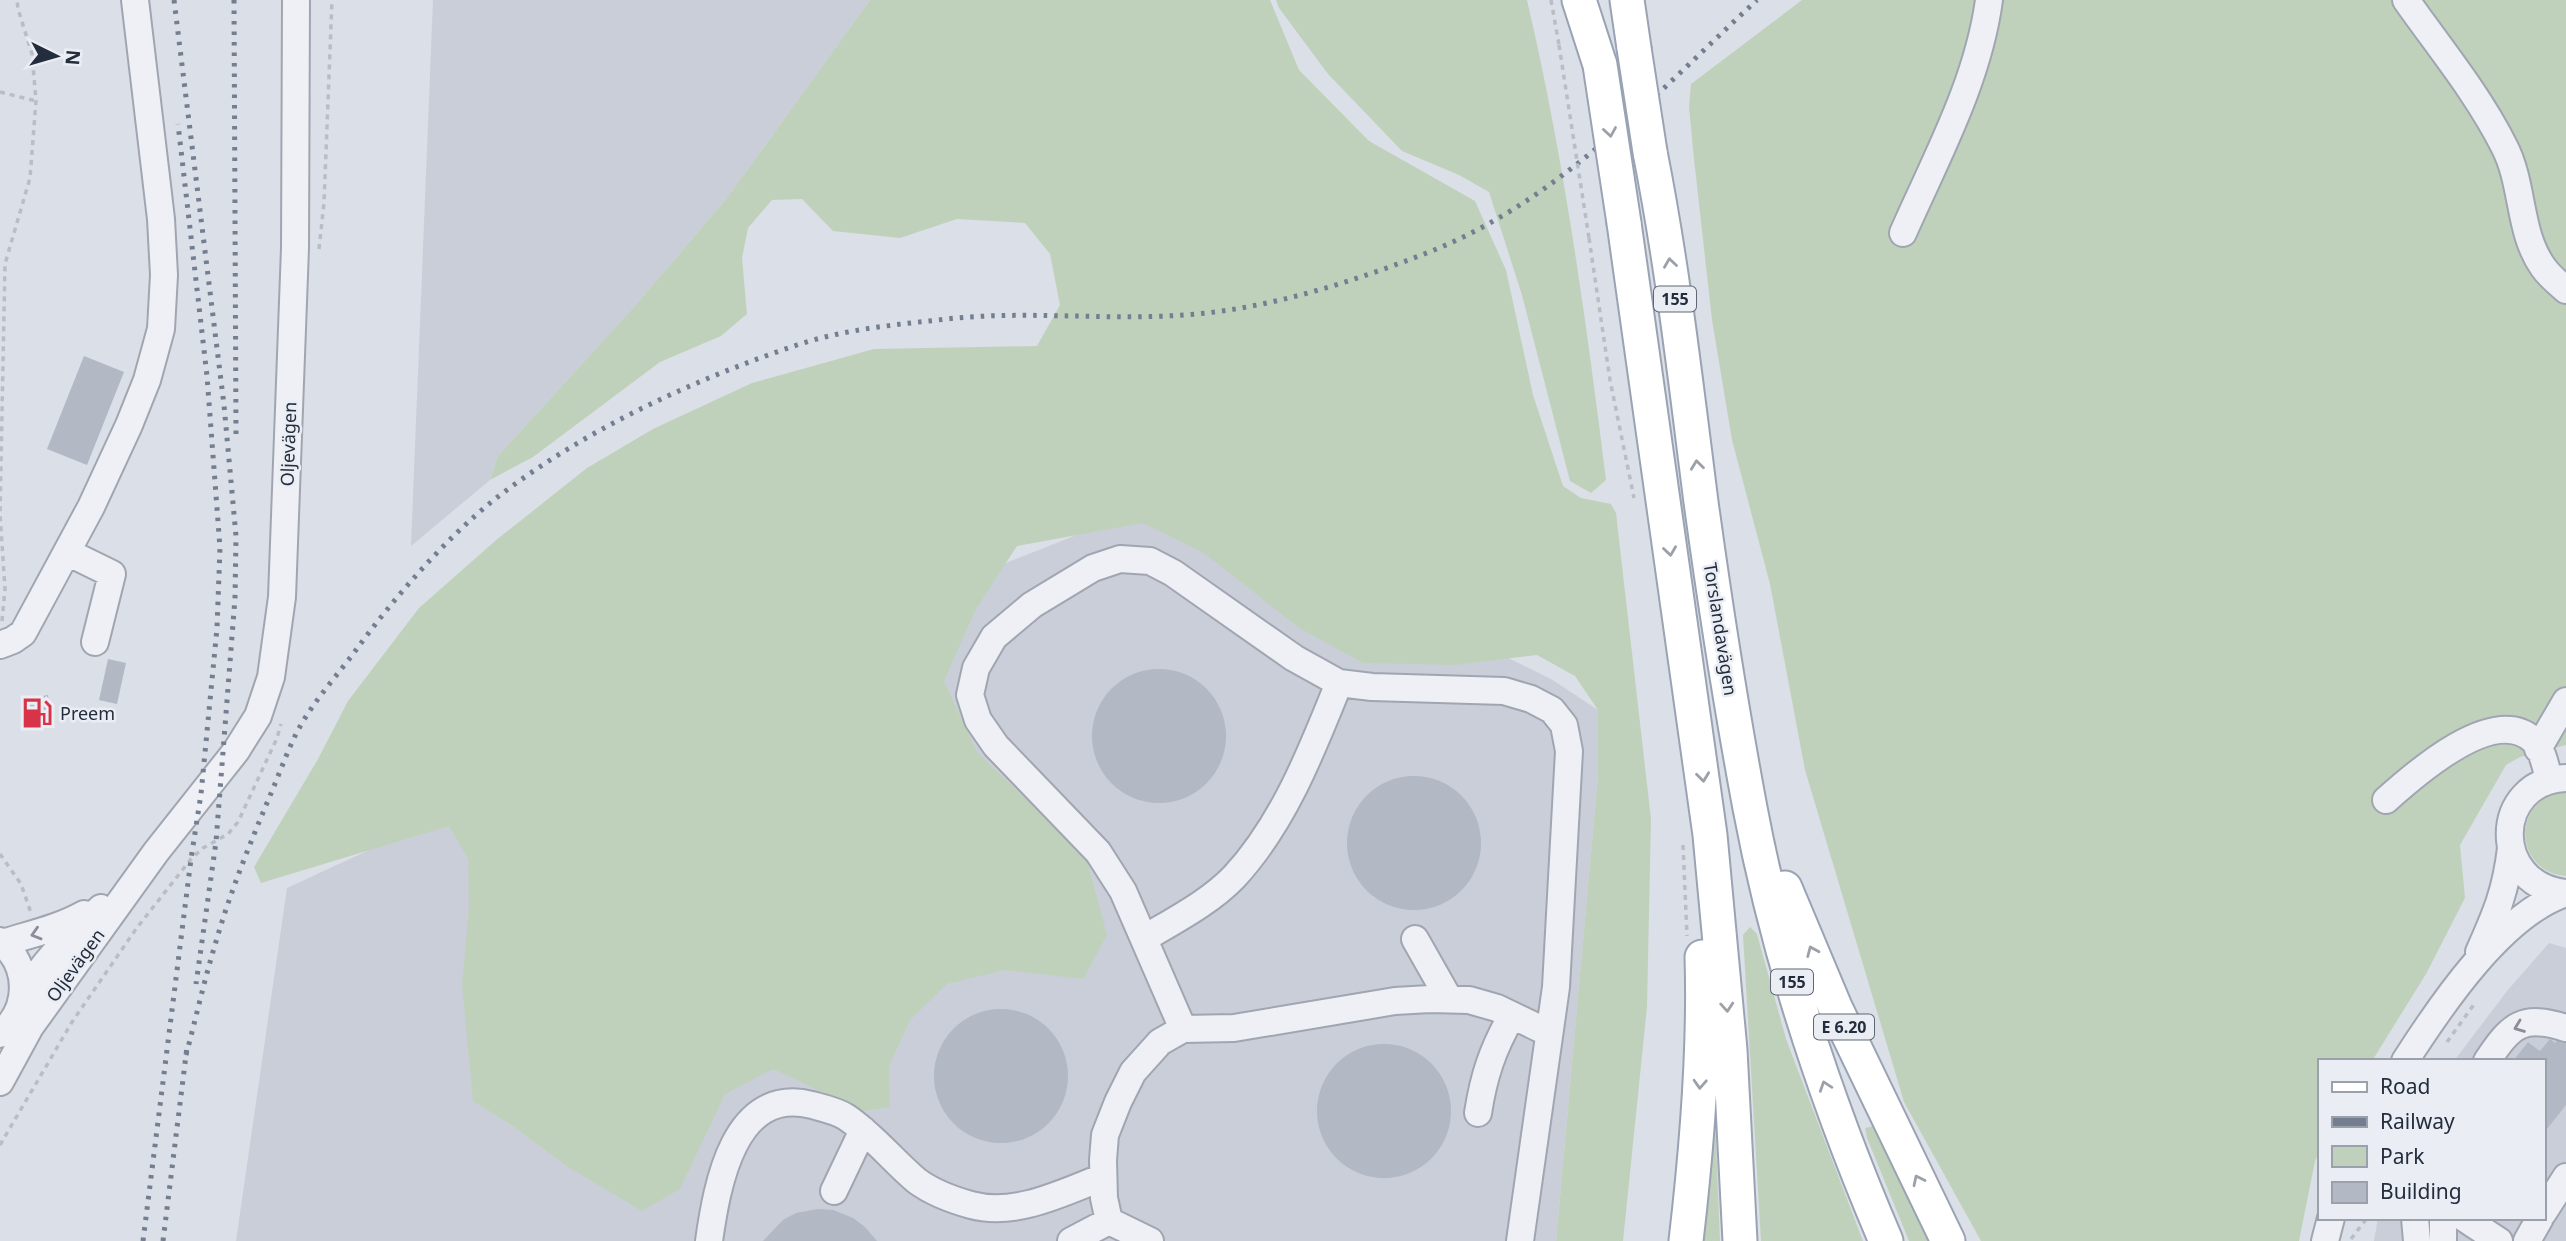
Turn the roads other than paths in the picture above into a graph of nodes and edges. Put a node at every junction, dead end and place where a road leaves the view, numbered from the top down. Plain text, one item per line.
1 (135, 0) edge
2 (296, 0) edge
3 (1579, 0) edge
4 (1590, 0) edge
5 (1627, 0) edge
6 (1648, 0) edge
7 (1989, 0) edge
8 (2406, 0) edge
9 (1641, 49) junction
10 (1600, 65) junction
11 (1903, 233) dead end
12 (2566, 289) edge
13 (67, 552) junction
14 (1, 634) edge
15 (95, 642) dead end
16 (1339, 682) junction
17 (2566, 701) edge
18 (2538, 749) junction
19 (2557, 779) edge
20 (2386, 800) dead end
21 (1750, 809) junction
22 (1696, 836) junction
23 (2511, 848) junction
24 (156, 852) junction
25 (2566, 893) edge
26 (110, 899) junction
27 (1145, 938) junction
28 (1415, 939) dead end
29 (2, 942) edge
30 (2472, 967) junction
31 (23, 998) junction
32 (1449, 999) junction
33 (1512, 1015) junction
34 (2566, 1028) edge
35 (1183, 1029) junction
36 (1549, 1033) junction
37 (0, 1034) edge
38 (2406, 1059) edge
39 (2488, 1059) edge
40 (0, 1082) edge
41 (1478, 1113) dead end
42 (863, 1130) junction
43 (1103, 1177) junction
44 (2557, 1178) edge
45 (834, 1191) dead end
46 (2545, 1208) edge
47 (2330, 1220) edge
48 (2415, 1220) edge
49 (2443, 1220) edge
50 (2464, 1220) edge
51 (2467, 1220) edge
52 (2539, 1220) edge
53 (1109, 1221) junction
54 (2492, 1239) edge
55 (709, 1241) edge
56 (1071, 1241) edge
57 (1150, 1241) edge
58 (1520, 1241) edge
59 (1686, 1241) edge
60 (1740, 1241) edge
61 (1886, 1241) edge
62 (1948, 1241) edge
63 (2325, 1241) edge
64 (2417, 1241) edge
65 (2443, 1241) edge
66 (2463, 1241) edge
67 (2526, 1241) edge

1 - 13 street
2 - 24 street, Oljevägen
3 - 10 main road
4 - 10 main road, 155
5 - 9 main road, Torslandavägen / 155
6 - 9 main road
7 - 11 street
8 - 12 street
21 -> 9 main road, Torslandavägen / 155, bridge
10 -> 22 main road, 155, bridge
13 - 14 street
13 - 15 street
16 - 27 street
16 - 27 street
16 - 36 street
17 - 18 street
18 - 19 street
18 - 20 street
19 - 23 street
61 -> 21 main road, Torslandavägen / 155
62 -> 21 main road, E 6.20
22 -> 59 main road, 155
22 -> 60 main road, 155
23 - 25 street
23 - 30 street
24 - 26 street, Oljevägen
24 - 40 street, Oljevägen
25 - 30 street
26 -> 29 street, Oljevägen
26 - 31 street, Oljevägen
27 - 35 street
28 - 32 street
29 - 31 street, Oljevägen
30 - 38 street
31 - 37 street, Oljevägen
32 - 33 street
32 - 35 street
33 - 36 street
33 - 41 street
34 -> 39 street
35 - 43 street
36 - 58 street
42 - 43 street
42 - 45 street
42 - 55 street
43 - 53 street
44 - 46 street
47 - 63 street
48 - 64 street
49 - 65 street
50 - 66 street
51 - 54 street
52 - 67 street
53 - 56 street
53 - 57 street

